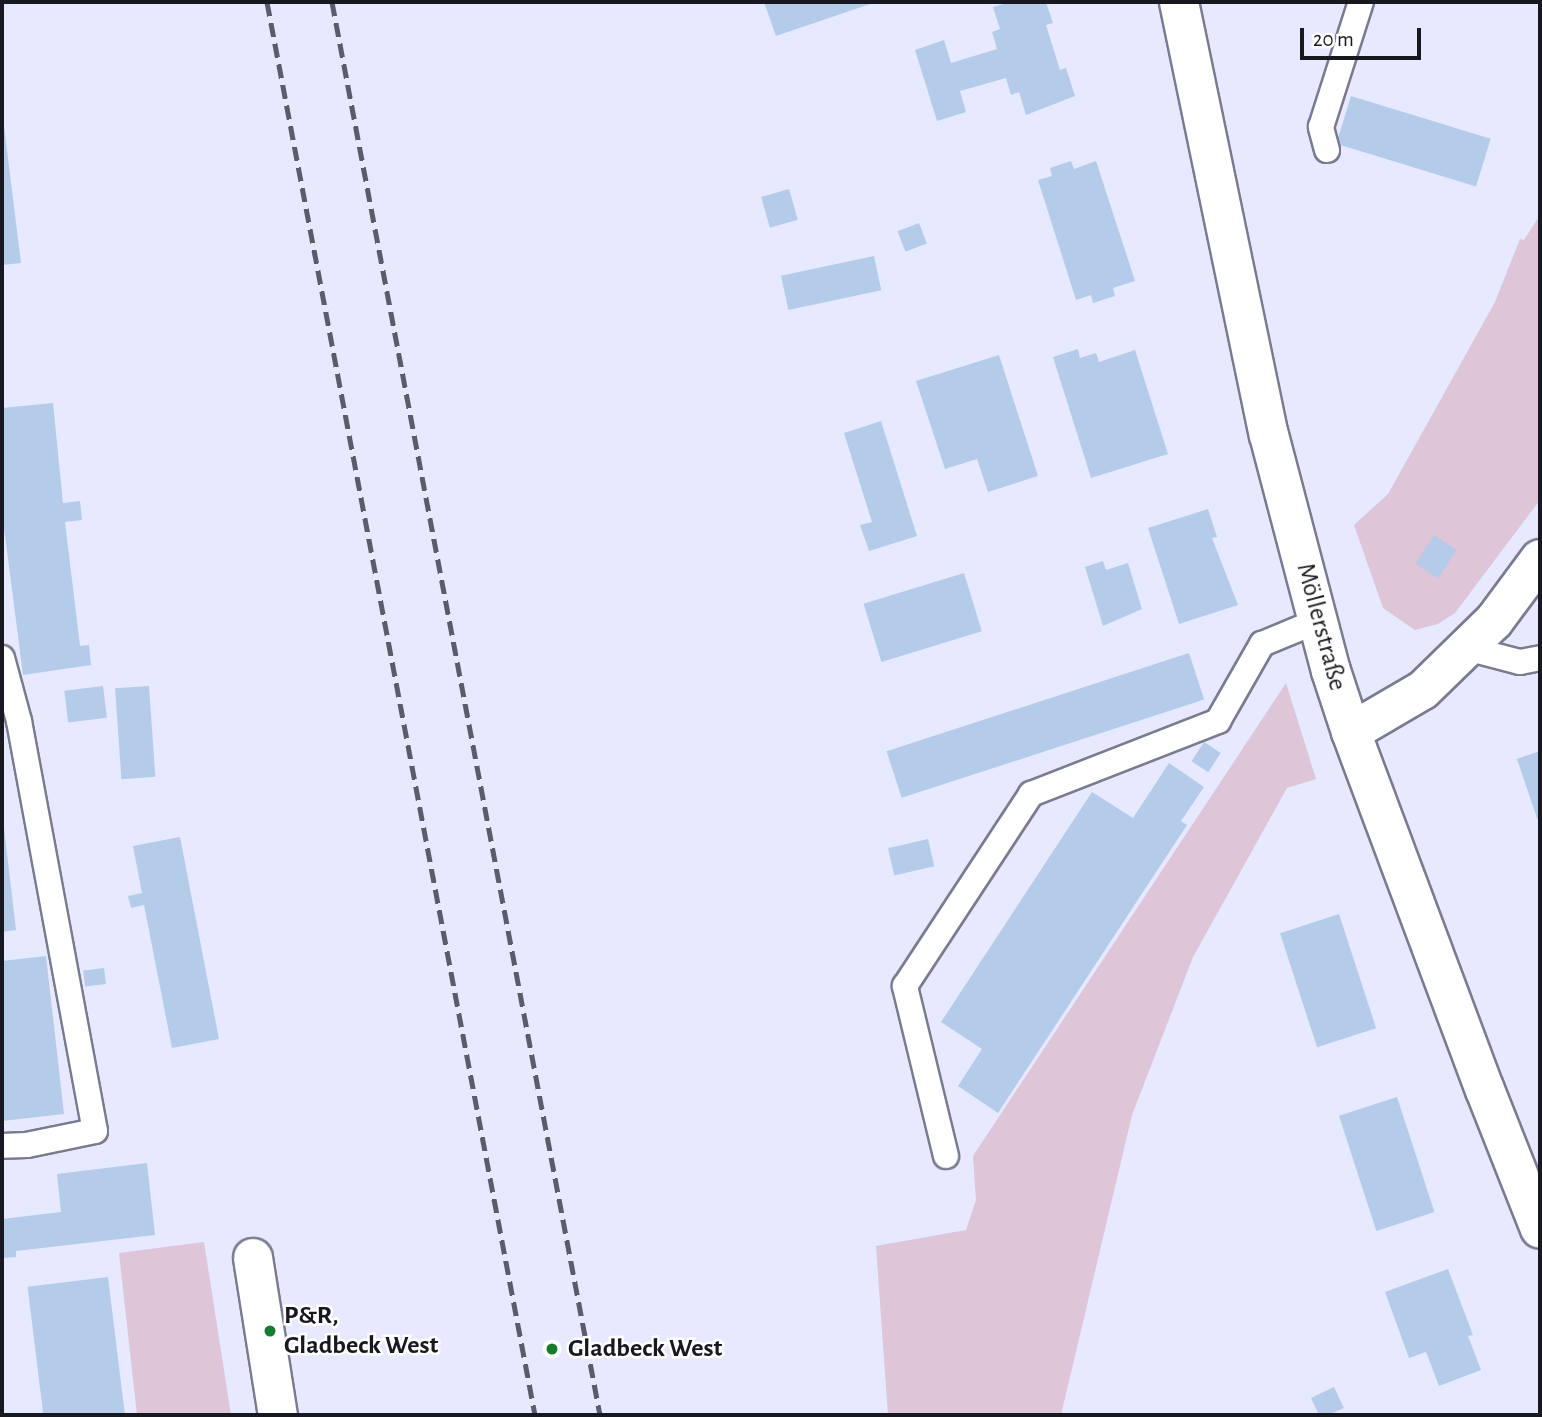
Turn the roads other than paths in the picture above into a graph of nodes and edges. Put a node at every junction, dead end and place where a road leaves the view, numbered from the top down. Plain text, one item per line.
1 (1179, 2) edge
2 (1361, 2) edge
3 (1326, 150) dead end
4 (1540, 559) edge
5 (1320, 620) junction
6 (1466, 648) junction
7 (2, 658) edge
8 (1540, 658) edge
9 (1351, 732) junction
10 (2, 1146) edge
11 (946, 1156) dead end
12 (1540, 1229) edge
13 (253, 1258) dead end
14 (278, 1415) edge

1 - 5 street, Möllerstraße
2 - 3 lane
4 - 6 street
5 - 9 street, Möllerstraße
5 - 11 lane
6 - 8 lane
6 - 9 street
7 - 10 lane
9 - 12 street, Möllerstraße
13 - 14 street

